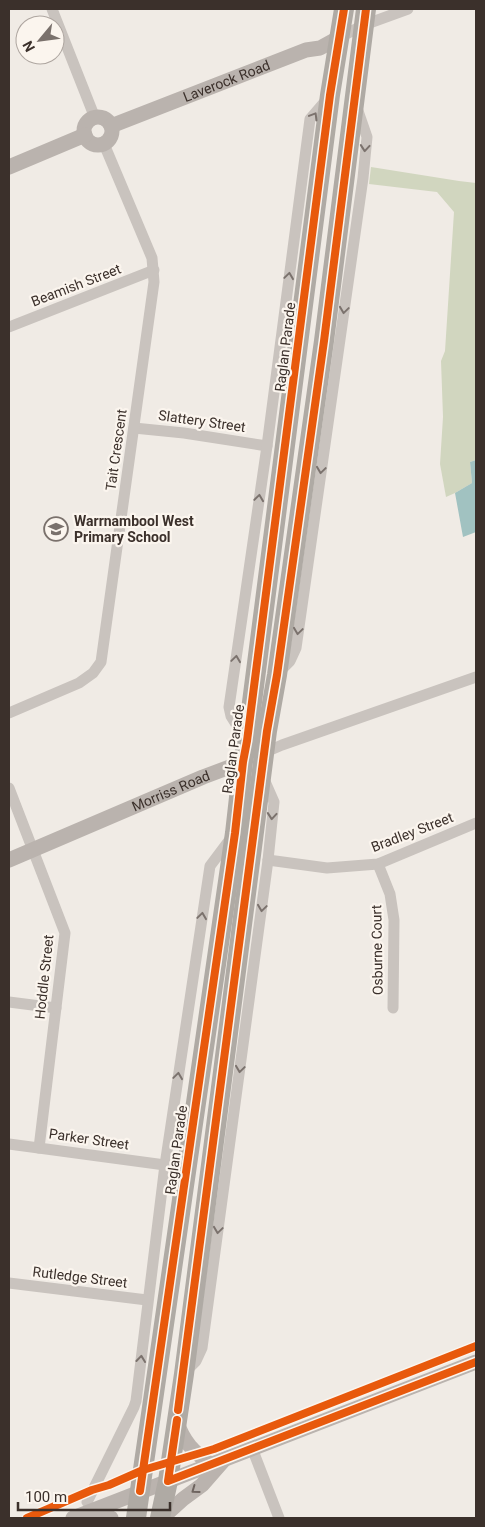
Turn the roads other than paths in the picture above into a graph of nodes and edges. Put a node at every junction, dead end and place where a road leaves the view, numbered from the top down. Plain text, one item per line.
1 (52, 9) edge
2 (344, 9) edge
3 (408, 9) edge
4 (365, 17) edge
5 (340, 37) junction
6 (330, 95) junction
7 (95, 118) junction
8 (111, 126) junction
9 (85, 135) junction
10 (104, 144) junction
11 (9, 167) edge
12 (154, 270) junction
13 (9, 327) edge
14 (134, 428) junction
15 (267, 446) junction
16 (476, 677) edge
17 (9, 713) edge
18 (247, 741) junction
19 (265, 752) junction
20 (243, 762) junction
21 (262, 775) junction
22 (9, 788) edge
23 (476, 823) edge
24 (235, 833) junction
25 (33, 850) junction
26 (9, 860) edge
27 (268, 860) junction
28 (378, 864) junction
29 (9, 1002) edge
30 (56, 1008) junction
31 (393, 1008) dead end
32 (9, 1144) edge
33 (39, 1148) junction
34 (165, 1165) junction
35 (9, 1283) edge
36 (147, 1300) junction
37 (476, 1362) edge
38 (184, 1374) junction
39 (143, 1408) junction
40 (177, 1415) junction
41 (252, 1448) junction
42 (226, 1458) junction
43 (210, 1464) junction
44 (168, 1481) junction
45 (140, 1491) junction
46 (81, 1511) edge
47 (112, 1518) edge
48 (136, 1518) edge
49 (161, 1518) edge
50 (279, 1518) edge

1 - 7 street
2 - 5 highway, Raglan Parade
3 - 4 street
4 - 5 street
4 -> 19 highway
5 - 6 highway, Raglan Parade
5 - 8 street, Laverock Road
15 -> 6 street, Raglan Parade
6 - 18 highway, Raglan Parade
7 - 8 street
7 - 9 street
8 - 10 street
9 - 10 street
9 - 11 street
10 - 12 street, Tait Crescent
12 - 13 street, Beamish Street
12 - 14 street, Tait Crescent
14 - 15 street, Slattery Street
14 - 17 street, Tait Crescent
18 -> 15 street, Raglan Parade
16 - 19 street, Morriss Road
18 - 20 highway, Raglan Parade
19 - 20 street, Morriss Road
19 - 21 highway
20 - 24 highway, Raglan Parade
20 - 25 street, Morriss Road
21 -> 27 street
21 - 38 highway
22 - 25 street, Hoddle Street
23 - 28 street, Bradley Street
34 -> 24 street, Raglan Parade
24 - 39 highway, Raglan Parade
25 - 26 street, Morriss Road
25 - 30 street, Hoddle Street
27 - 28 street, Bradley Street
27 -> 38 street
28 - 31 street, Osburne Court
29 - 30 street
30 - 33 street, Hoddle Street
32 - 33 street, Parker Street
33 - 34 street, Parker Street
34 - 36 street, Raglan Parade
35 - 36 street, Rutledge Street
39 -> 36 street, Raglan Parade
37 - 41 street
38 - 40 highway
39 - 40 highway
39 - 45 highway, Raglan Parade
39 - 46 street, Raglan Parade
40 - 43 street
40 - 44 highway
41 - 42 street
41 - 50 street
42 - 43 street
42 -> 49 street
43 - 44 street
44 - 45 street
44 - 49 highway
45 - 46 street
45 - 48 highway, Raglan Parade
46 - 47 street

